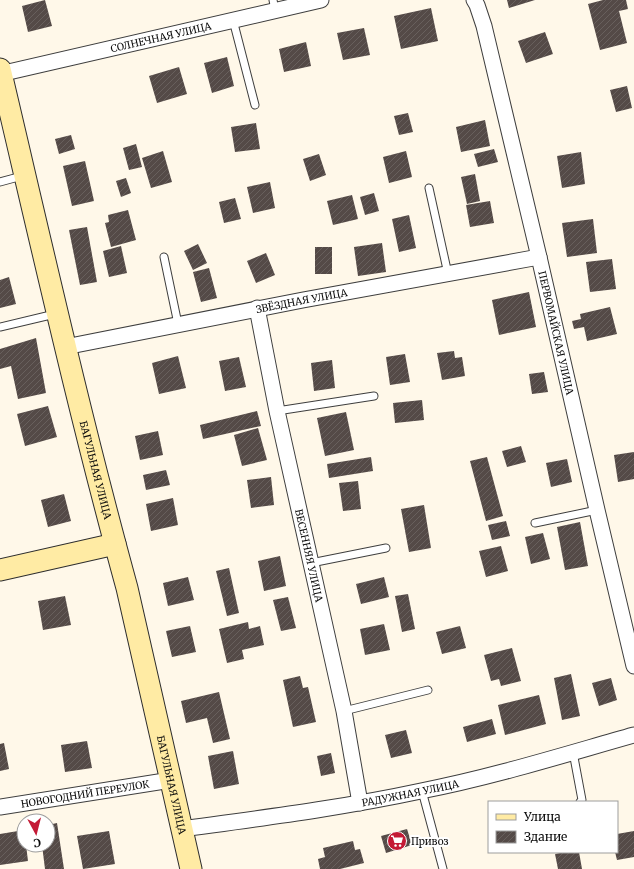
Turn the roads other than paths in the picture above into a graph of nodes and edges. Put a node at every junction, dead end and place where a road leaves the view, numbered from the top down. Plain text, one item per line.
1 (321, 0) edge
2 (474, 0) edge
3 (274, 5) edge
4 (233, 20) junction
5 (0, 72) edge
6 (255, 105) dead end
7 (25, 176) junction
8 (0, 182) edge
9 (429, 188) dead end
10 (164, 257) dead end
11 (539, 257) junction
12 (448, 274) junction
13 (257, 308) junction
14 (57, 313) junction
15 (178, 324) junction
16 (0, 327) edge
17 (65, 347) junction
18 (374, 396) dead end
19 (277, 411) junction
20 (597, 510) junction
21 (534, 523) dead end
22 (115, 544) junction
23 (386, 548) dead end
24 (310, 563) junction
25 (0, 570) edge
26 (634, 666) edge
27 (428, 690) dead end
28 (344, 711) junction
29 (634, 735) edge
30 (573, 752) junction
31 (171, 780) junction
32 (422, 791) junction
33 (581, 801) edge
34 (360, 803) junction
35 (0, 807) edge
36 (182, 829) junction
37 (191, 869) edge
38 (444, 869) edge

1 - 3 street, СОЛНЕЧНАЯ УЛИЦА
2 - 11 street, ПЕРВОМАЙСКАЯ УЛИЦА
3 - 4 street, СОЛНЕЧНАЯ УЛИЦА
4 - 5 street, СОЛНЕЧНАЯ УЛИЦА
4 - 6 lane
5 - 7 street, БАГУЛЬНАЯ УЛИЦА
7 - 8 lane
7 - 14 street, БАГУЛЬНАЯ УЛИЦА
9 - 12 lane
10 - 15 lane
11 - 12 street, ЗВЁЗДНАЯ УЛИЦА
11 - 20 street, ПЕРВОМАЙСКАЯ УЛИЦА
12 - 13 street, ЗВЁЗДНАЯ УЛИЦА
13 - 15 street, ЗВЁЗДНАЯ УЛИЦА
13 - 19 street, ВЕСЕННЯЯ УЛИЦА
14 - 16 lane
14 - 17 street, БАГУЛЬНАЯ УЛИЦА
15 - 17 street, ЗВЁЗДНАЯ УЛИЦА
17 - 22 street, БАГУЛЬНАЯ УЛИЦА
18 - 19 lane
19 - 24 street, ВЕСЕННЯЯ УЛИЦА
20 - 21 lane
20 - 26 street, ПЕРВОМАЙСКАЯ УЛИЦА
22 - 25 street
22 - 31 street, БАГУЛЬНАЯ УЛИЦА
23 - 24 lane
24 - 28 street, ВЕСЕННЯЯ УЛИЦА
27 - 28 lane
28 - 34 street, ВЕСЕННЯЯ УЛИЦА
29 - 30 street, РАДУЖНАЯ УЛИЦА
30 - 32 street, РАДУЖНАЯ УЛИЦА
30 - 33 lane
31 - 35 street, НОВОГОДНИЙ ПЕРЕУЛОК
31 - 36 street, БАГУЛЬНАЯ УЛИЦА
32 - 34 street, РАДУЖНАЯ УЛИЦА
32 - 38 lane
34 - 36 street, РАДУЖНАЯ УЛИЦА
36 - 37 street, БАГУЛЬНАЯ УЛИЦА

